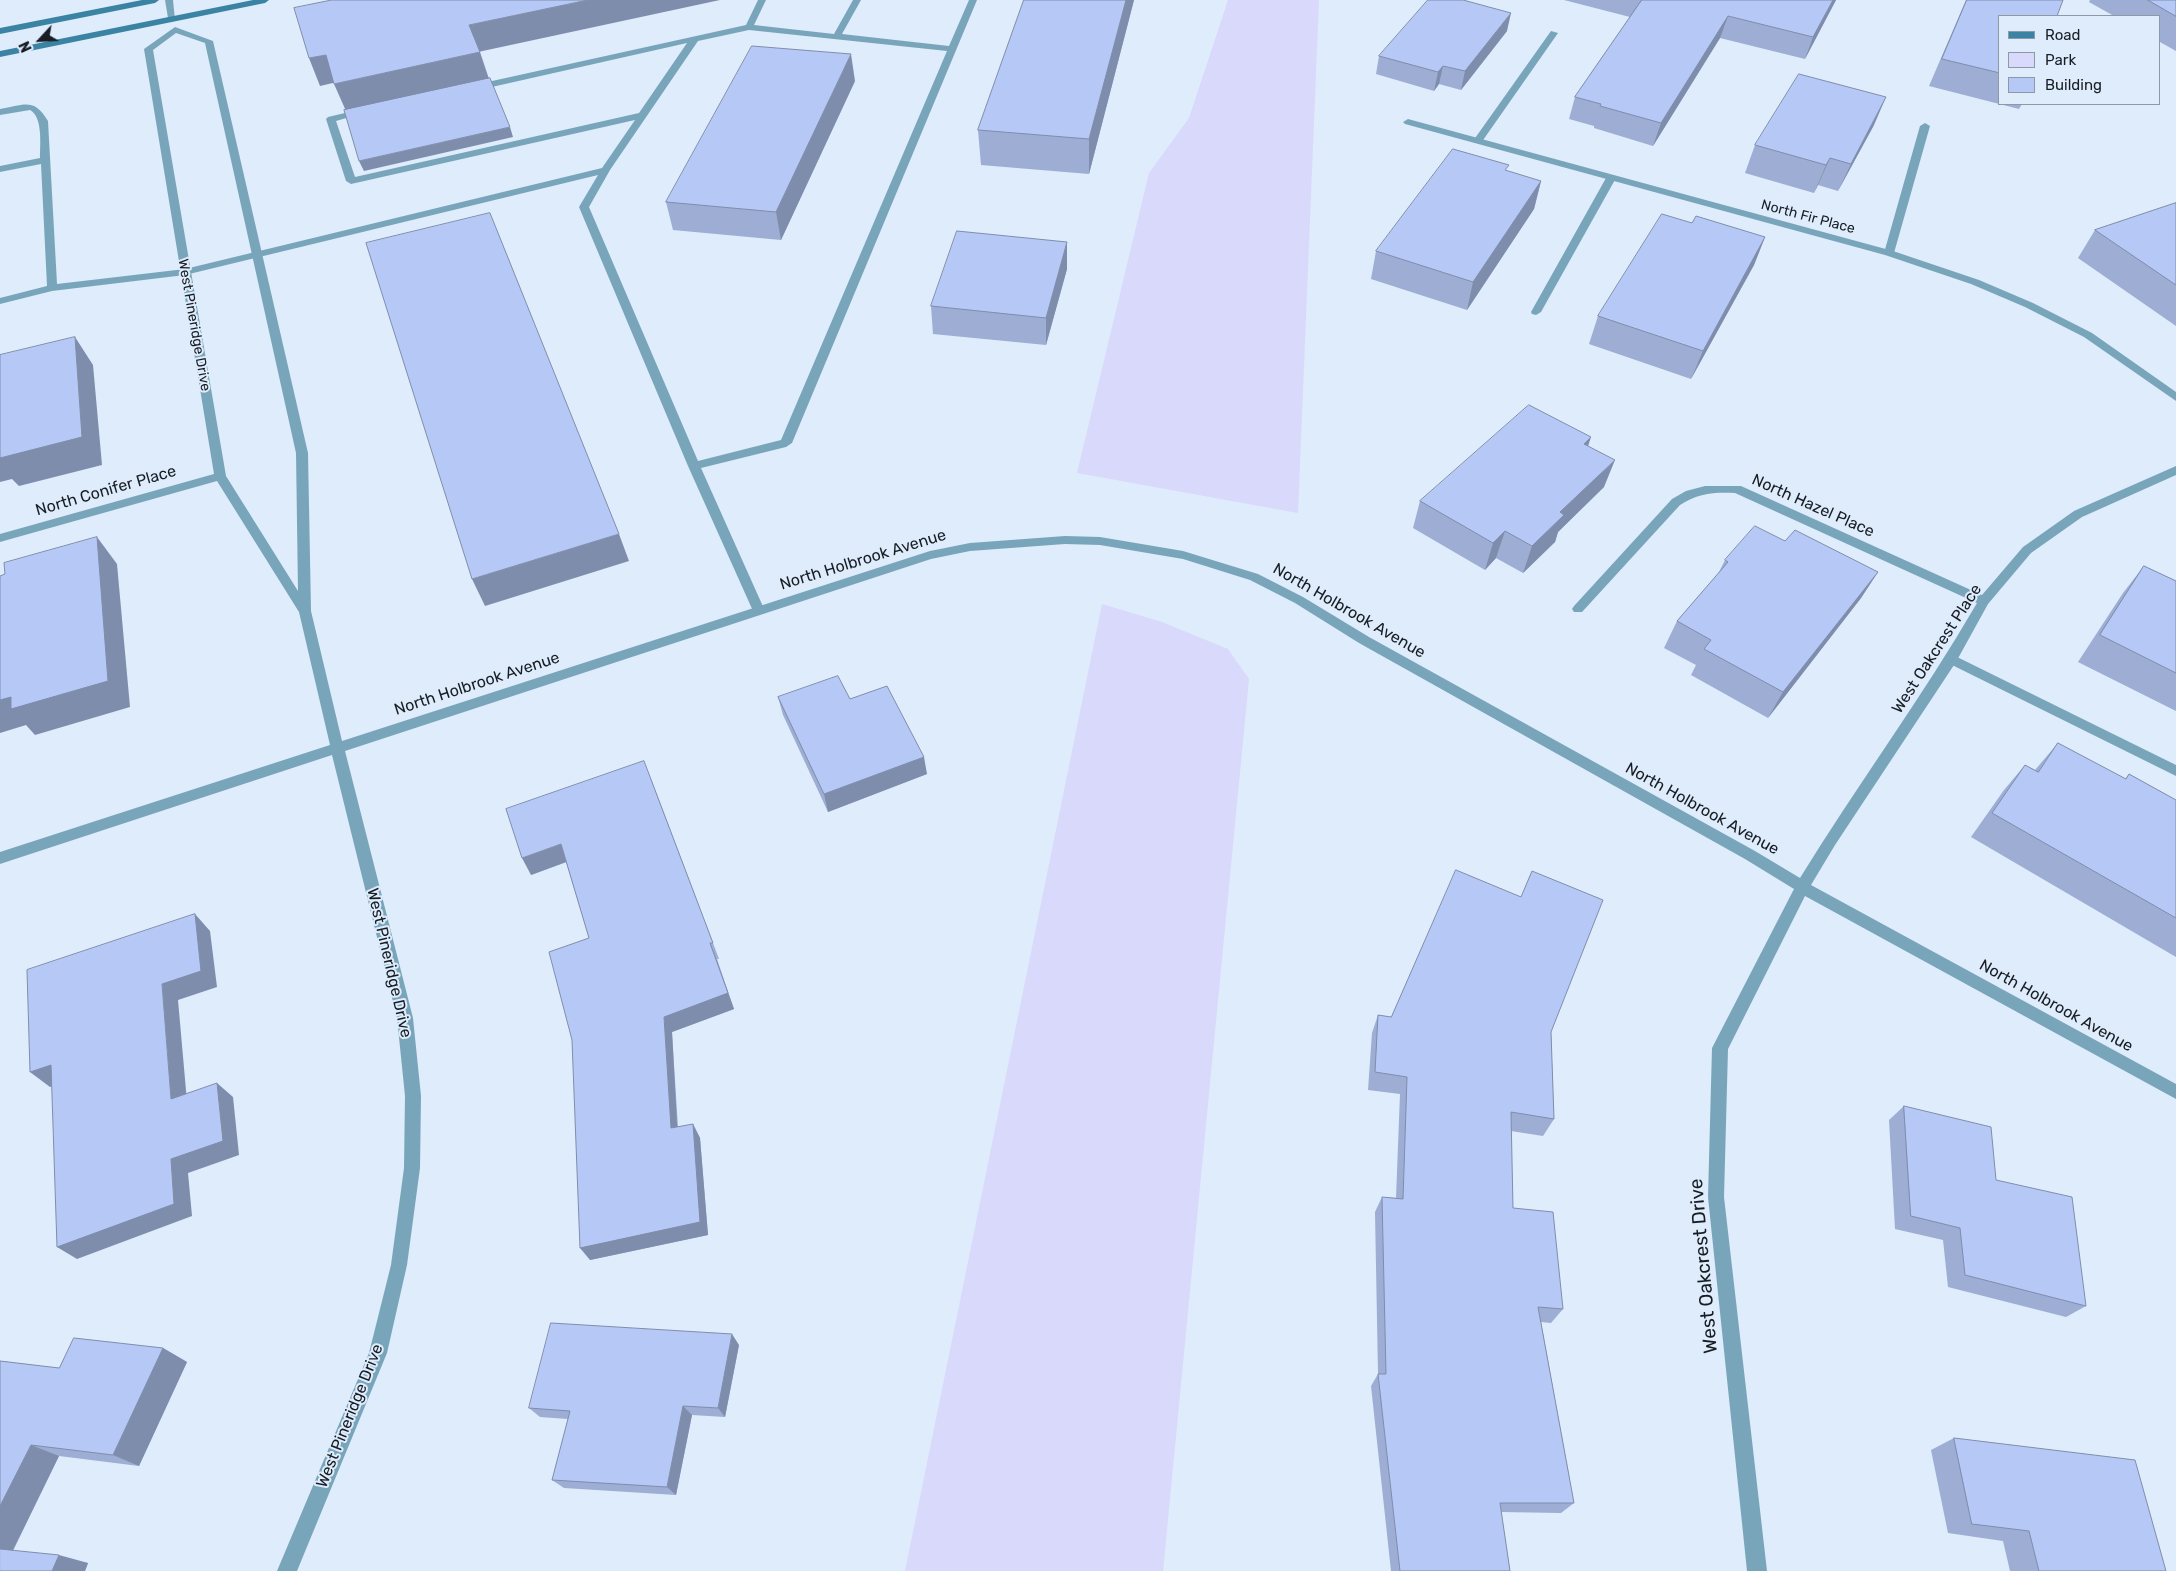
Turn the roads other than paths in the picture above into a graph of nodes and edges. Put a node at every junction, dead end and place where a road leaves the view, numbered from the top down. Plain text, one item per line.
1 (155, 0) edge
2 (169, 0) edge
3 (265, 0) edge
4 (762, 0) edge
5 (857, 0) edge
6 (973, 0) edge
7 (172, 18) junction
8 (749, 27) junction
9 (175, 30) junction
10 (0, 31) edge
11 (1554, 33) dead end
12 (837, 36) junction
13 (694, 40) junction
14 (952, 49) junction
15 (0, 54) edge
16 (465, 90) edge
17 (369, 110) edge
18 (0, 112) edge
19 (643, 115) junction
20 (1408, 122) dead end
21 (1925, 126) dead end
22 (1478, 141) junction
23 (45, 160) junction
24 (0, 170) edge
25 (605, 170) junction
26 (1611, 178) junction
27 (1889, 253) junction
28 (257, 255) junction
29 (185, 272) junction
30 (52, 288) junction
31 (0, 301) edge
32 (1536, 312) dead end
33 (2176, 398) edge
34 (694, 466) junction
35 (2176, 470) edge
36 (220, 476) junction
37 (0, 538) edge
38 (1984, 601) junction
39 (1578, 609) dead end
40 (305, 611) junction
41 (759, 611) junction
42 (1951, 659) junction
43 (336, 748) junction
44 (2176, 771) edge
45 (0, 858) edge
46 (1802, 887) junction
47 (2176, 1092) edge
48 (287, 1571) edge
49 (1757, 1571) edge

1 - 10 main road
2 - 7 street
3 - 7 main road
4 - 8 street
5 - 12 street
6 - 14 street
7 - 9 street
7 - 15 main road
8 - 12 street
8 - 13 street
9 - 28 street, West Pineridge Drive
9 - 29 street, West Pineridge Drive
11 - 22 street
12 - 14 street
13 - 16 street
13 - 19 street
14 - 34 street
17 - 19 street
18 - 23 street
19 - 25 street
20 - 22 street, North Fir Place
21 - 27 street
22 - 26 street, North Fir Place
23 - 24 street
23 - 30 street
25 - 28 street
25 - 34 street
26 - 27 street, North Fir Place
26 - 32 street
27 - 33 street, North Fir Place
28 - 29 street
28 - 40 street, West Pineridge Drive
29 - 30 street
29 - 36 street, West Pineridge Drive
30 - 31 street
34 - 41 street
35 - 38 street, West Oakcrest Place
36 - 37 street, North Conifer Place
36 - 40 street, West Pineridge Drive
38 - 39 street, North Hazel Place
38 - 42 street, West Oakcrest Place
40 - 43 street, West Pineridge Drive
41 - 43 street, North Holbrook Avenue
41 - 46 street, North Holbrook Avenue
42 - 44 street
42 - 46 street, West Oakcrest Place
43 - 45 street, North Holbrook Avenue
43 - 48 street, West Pineridge Drive
46 - 47 street, North Holbrook Avenue
46 - 49 street, West Oakcrest Drive

